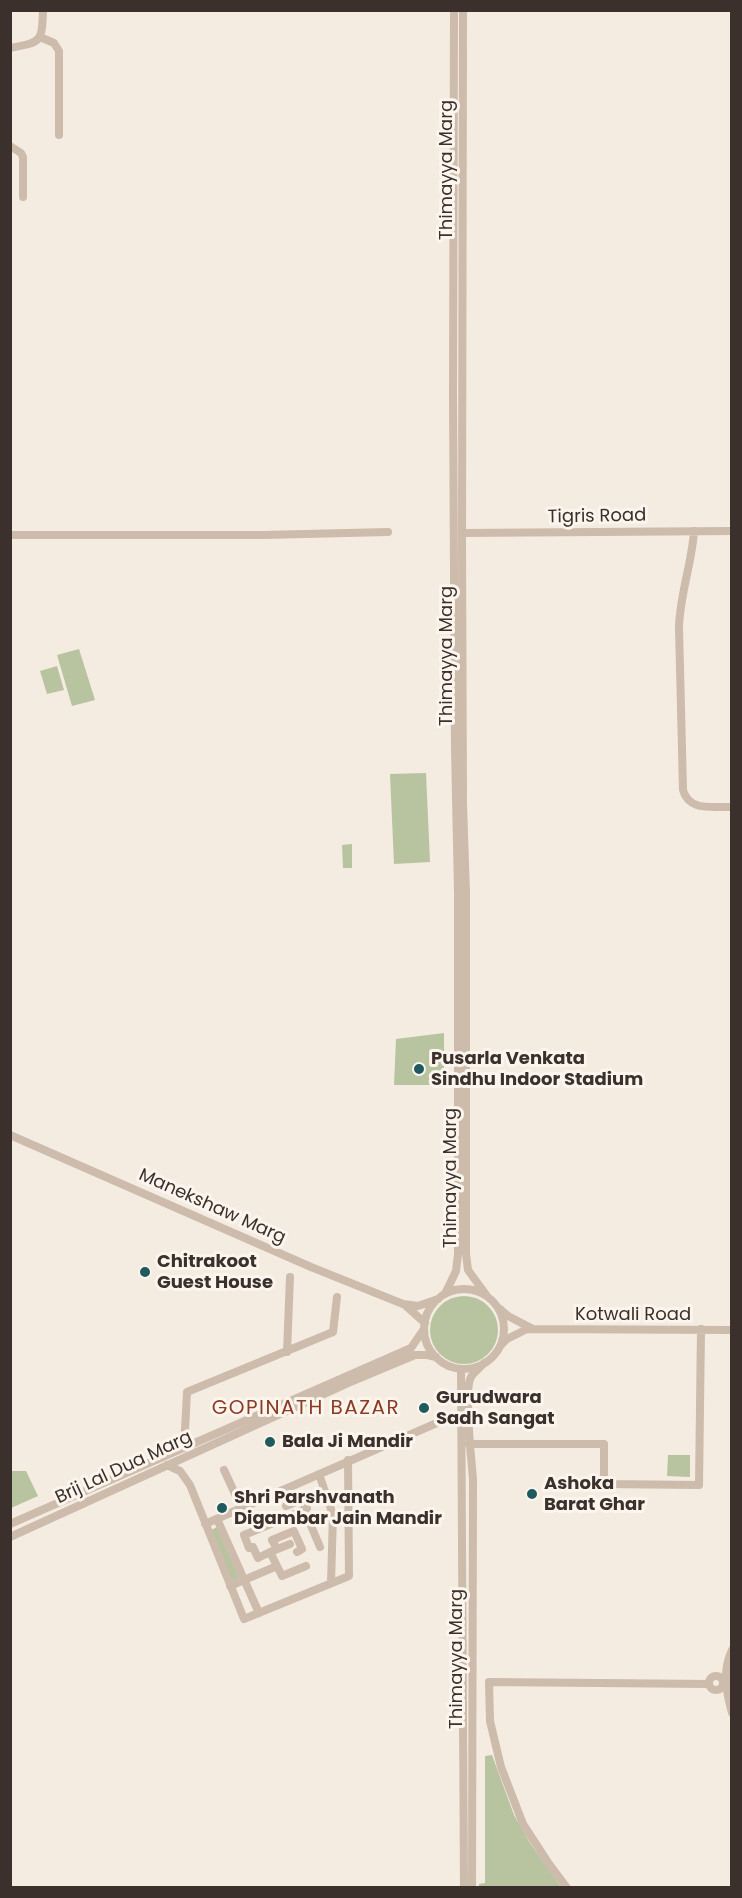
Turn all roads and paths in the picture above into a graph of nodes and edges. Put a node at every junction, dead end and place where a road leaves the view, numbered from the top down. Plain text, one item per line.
1 (43, 10) edge
2 (454, 10) edge
3 (463, 10) edge
4 (40, 37) junction
5 (10, 48) edge
6 (59, 135) dead end
7 (10, 147) edge
8 (23, 197) dead end
9 (694, 531) junction
10 (732, 531) edge
11 (388, 532) dead end
12 (462, 533) junction
13 (10, 535) edge
14 (732, 807) edge
15 (462, 892) junction
16 (10, 1135) edge
17 (290, 1276) dead end
18 (337, 1297) dead end
19 (441, 1297) junction
20 (490, 1299) junction
21 (403, 1304) junction
22 (424, 1326) junction
23 (701, 1329) junction
24 (535, 1330) junction
25 (732, 1330) edge
26 (499, 1348) junction
27 (413, 1351) junction
28 (288, 1352) junction
29 (436, 1358) junction
30 (484, 1363) junction
31 (461, 1369) junction
32 (460, 1419) junction
33 (469, 1444) junction
34 (184, 1448) junction
35 (348, 1460) junction
36 (167, 1466) junction
37 (224, 1470) dead end
38 (319, 1474) junction
39 (286, 1506) dead end
40 (308, 1508) junction
41 (242, 1509) junction
42 (217, 1519) junction
43 (10, 1524) edge
44 (206, 1524) junction
45 (10, 1537) edge
46 (290, 1544) dead end
47 (320, 1547) dead end
48 (273, 1551) junction
49 (297, 1552) dead end
50 (277, 1566) junction
51 (306, 1566) dead end
52 (244, 1580) junction
53 (331, 1583) junction
54 (230, 1586) junction
55 (259, 1613) junction
56 (732, 1650) edge
57 (729, 1675) edge
58 (468, 1685) junction
59 (726, 1687) edge
60 (732, 1713) edge
61 (464, 1887) edge
62 (472, 1887) edge
63 (567, 1887) edge

1 - 4 street
2 - 15 street, Thimayya Marg
3 - 12 street, Thimayya Marg
4 - 5 street
4 - 6 street
7 - 8 street
9 - 10 street, Tigris Road
9 - 12 street, Tigris Road
9 - 14 street
11 - 13 street
12 - 15 street, Thimayya Marg
15 - 19 street, Thimayya Marg
15 - 20 street, Thimayya Marg
16 - 21 street, Manekshaw Marg
17 - 28 street
18 - 28 street
19 - 20 street
19 - 21 street, Manekshaw Marg
19 - 22 street
20 - 24 street
20 - 26 street
21 - 22 street, Manekshaw Marg
22 - 27 street
22 - 29 street
23 - 24 street, Kotwali Road
23 - 25 street, Kotwali Road
23 - 33 street
24 - 26 street
26 - 30 street
27 - 29 street
27 - 34 street, Brij Lal Dua Marg
27 - 36 street, Brij Lal Dua Marg
28 - 34 street
29 - 31 street
30 - 31 street
30 - 33 street, Thimayya Marg
31 - 32 street, Thimayya Marg
32 - 35 street
32 - 58 street, Thimayya Marg
33 - 58 street, Thimayya Marg
34 - 43 street, Brij Lal Dua Marg
35 - 38 street
35 - 53 street
36 - 44 street
36 - 45 street, Brij Lal Dua Marg
37 - 41 street
38 - 41 street
38 - 53 street
39 - 40 street
40 - 47 street
40 - 48 street
41 - 42 street
42 - 44 street
42 - 52 street
44 - 54 street
46 - 48 street
48 - 49 street
48 - 50 street
50 - 51 street
50 - 52 street
52 - 54 street
52 - 55 street
53 - 55 street
54 - 55 street
56 - 57 street
57 - 59 street
58 - 61 street, Thimayya Marg
58 - 62 street, Thimayya Marg
59 - 60 street
59 - 63 street

